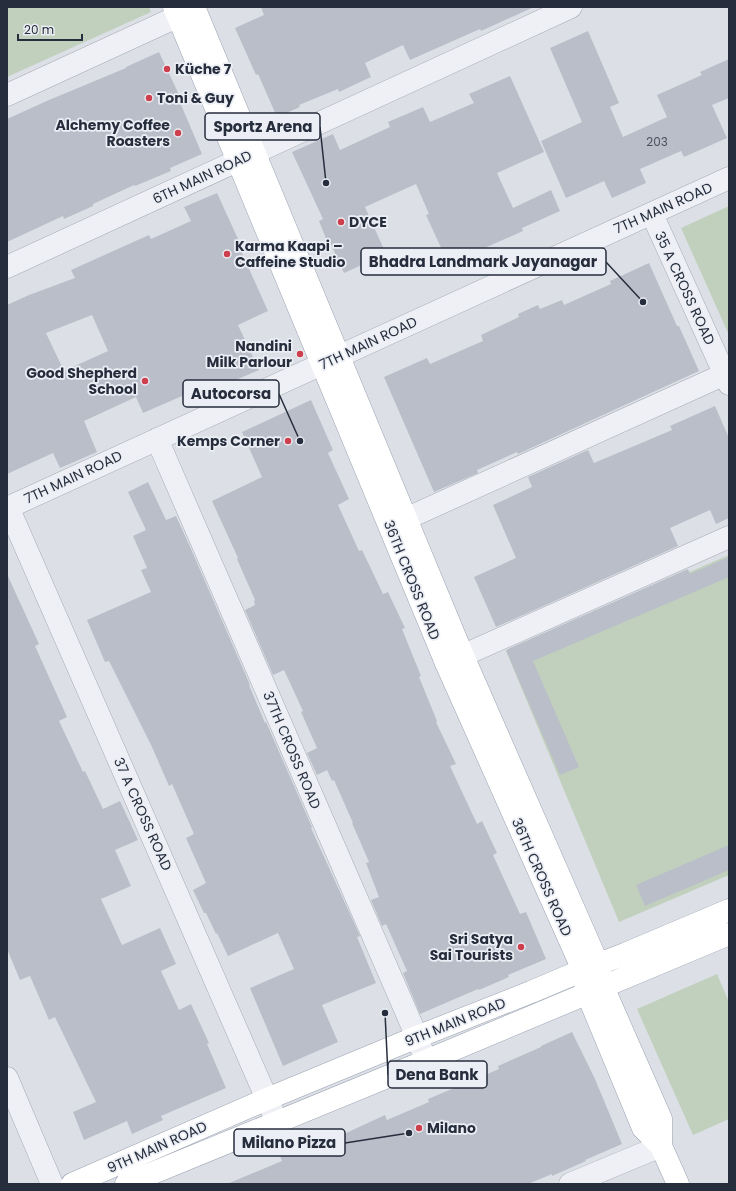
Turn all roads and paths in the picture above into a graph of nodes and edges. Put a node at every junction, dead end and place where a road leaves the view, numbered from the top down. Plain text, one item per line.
1 (571, 7) edge
2 (188, 9) edge
3 (7, 95) edge
4 (246, 157) junction
5 (729, 178) edge
6 (652, 214) junction
7 (7, 267) edge
8 (331, 360) junction
9 (727, 379) edge
10 (157, 439) junction
11 (8, 508) edge
12 (398, 522) junction
13 (729, 537) edge
14 (455, 659) junction
15 (729, 910) edge
16 (729, 934) edge
17 (591, 967) junction
18 (595, 990) junction
19 (417, 1037) junction
20 (426, 1061) junction
21 (7, 1078) edge
22 (267, 1099) junction
23 (277, 1122) junction
24 (661, 1146) junction
25 (52, 1184) edge
26 (72, 1184) edge
27 (126, 1184) edge
28 (570, 1184) edge
29 (678, 1184) edge

1 - 4 street, 6TH MAIN ROAD
2 - 3 street
2 - 4 main road, 36TH CROSS ROAD
4 - 7 street, 6TH MAIN ROAD
4 - 8 main road, 36TH CROSS ROAD
5 - 6 street, 7TH MAIN ROAD
6 - 8 street, 7TH MAIN ROAD
6 - 9 street, 35 A CROSS ROAD
8 - 10 street, 7TH MAIN ROAD
8 - 12 main road, 36TH CROSS ROAD
9 - 12 street
10 - 11 street, 7TH MAIN ROAD
10 - 19 street, 37TH CROSS ROAD
11 - 22 street, 37 A CROSS ROAD
12 - 14 main road, 36TH CROSS ROAD
13 - 14 street
14 - 17 main road, 36TH CROSS ROAD
15 - 17 main road, 9TH MAIN ROAD
16 - 18 main road, 9TH MAIN ROAD
17 - 18 main road, 36TH CROSS ROAD
17 - 19 main road, 9TH MAIN ROAD
18 - 20 main road, 9TH MAIN ROAD
18 - 24 main road, 36TH CROSS ROAD
19 - 20 street, 37TH CROSS ROAD
19 - 22 main road, 9TH MAIN ROAD
20 - 23 main road, 9TH MAIN ROAD
21 - 25 street
22 - 23 street, 37 A CROSS ROAD
22 - 26 main road, 9TH MAIN ROAD
23 - 27 main road, 9TH MAIN ROAD
24 - 28 street
24 - 29 main road, 36TH CROSS ROAD

